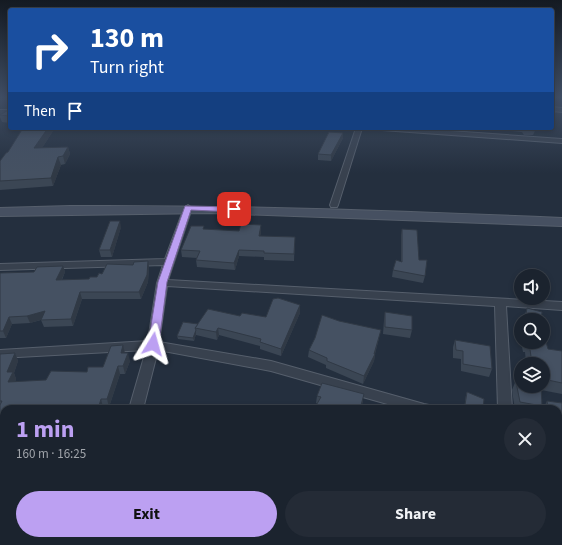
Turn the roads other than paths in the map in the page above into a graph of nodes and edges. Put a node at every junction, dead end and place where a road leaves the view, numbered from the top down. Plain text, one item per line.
1 (358, 130) edge
2 (410, 130) edge
3 (562, 141) edge
4 (0, 204) edge
5 (334, 204) junction
6 (188, 208) junction
7 (311, 208) junction
8 (0, 212) edge
9 (562, 213) edge
10 (562, 222) edge
11 (169, 262) junction
12 (0, 267) edge
13 (162, 282) junction
14 (500, 304) junction
15 (562, 306) edge
16 (153, 344) junction
17 (0, 354) edge
18 (137, 405) edge
19 (410, 405) edge
20 (505, 405) edge

1 - 5 street
2 - 3 street
4 - 7 main road
5 - 7 main road
5 - 9 main road
6 - 7 main road
6 - 8 main road
6 - 11 street
7 - 10 main road
11 - 12 street
11 - 13 street
13 - 14 street
13 - 16 street
14 - 15 street
14 - 20 street
16 - 17 street
16 - 18 street
16 - 19 street

